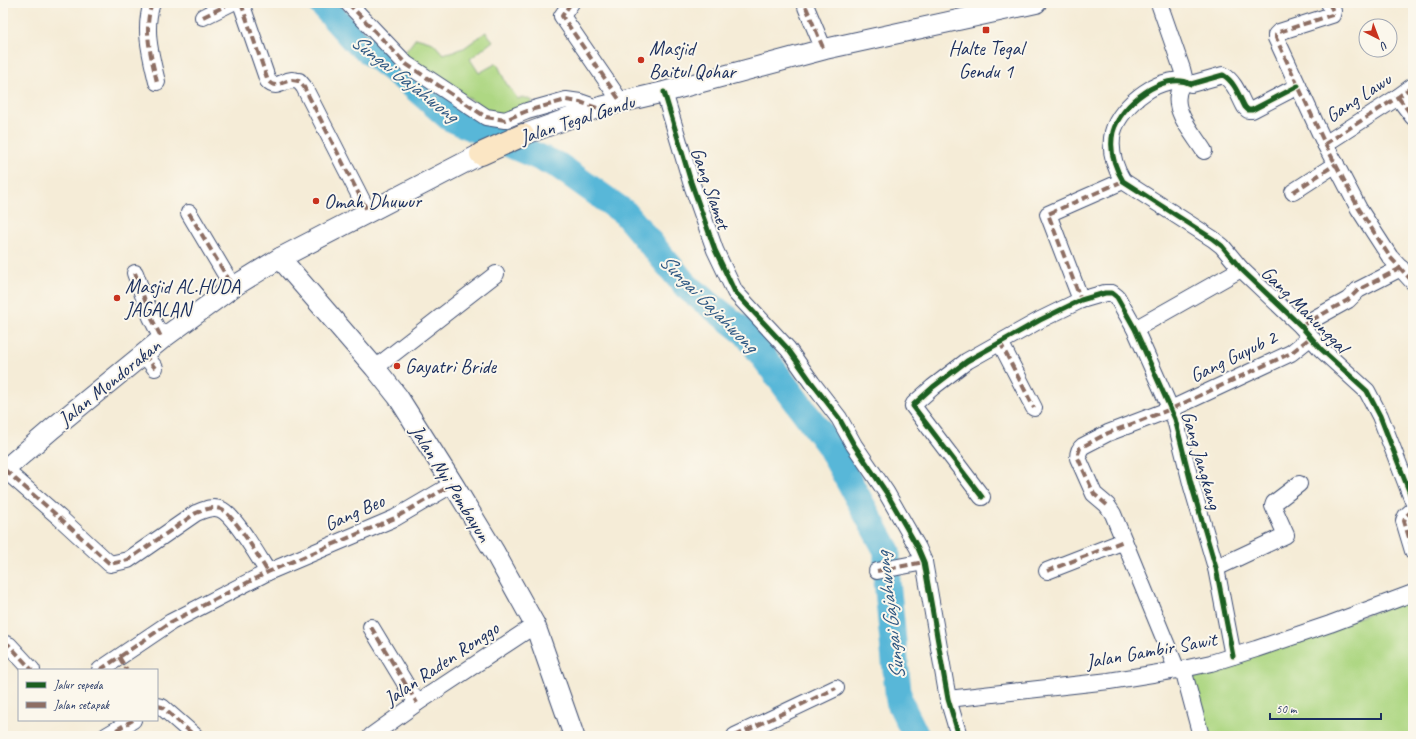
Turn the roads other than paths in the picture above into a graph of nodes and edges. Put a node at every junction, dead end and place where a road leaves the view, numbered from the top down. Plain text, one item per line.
1 (152, 3) edge
2 (231, 3) edge
3 (241, 3) edge
4 (348, 3) edge
5 (572, 3) edge
6 (1036, 3) edge
7 (1159, 3) edge
8 (1329, 3) edge
9 (806, 7) dead end
10 (203, 17) dead end
11 (824, 50) junction
12 (1185, 81) junction
13 (157, 82) dead end
14 (1298, 86) junction
15 (1413, 86) edge
16 (664, 92) junction
17 (1398, 97) junction
18 (621, 102) junction
19 (597, 108) junction
20 (1413, 117) edge
21 (523, 135) joint
22 (1325, 144) junction
23 (1204, 151) dead end
24 (481, 154) joint
25 (1336, 164) junction
26 (1123, 181) junction
27 (1293, 192) dead end
28 (366, 207) junction
29 (190, 213) dead end
30 (280, 258) junction
31 (1401, 268) junction
32 (1241, 269) junction
33 (134, 273) dead end
34 (496, 274) dead end
35 (1413, 282) edge
36 (233, 287) junction
37 (1081, 300) junction
38 (1135, 329) junction
39 (1306, 332) junction
40 (162, 339) junction
41 (1000, 342) junction
42 (375, 368) junction
43 (1034, 408) dead end
44 (1171, 409) junction
45 (4, 471) edge
46 (454, 484) junction
47 (1299, 484) dead end
48 (982, 497) dead end
49 (1413, 501) edge
50 (1413, 510) edge
51 (1124, 541) junction
52 (1413, 551) edge
53 (922, 562) junction
54 (1216, 568) junction
55 (879, 571) dead end
56 (1046, 571) dead end
57 (268, 572) junction
58 (1413, 593) edge
59 (535, 625) junction
60 (371, 627) dead end
61 (3, 645) edge
62 (1233, 656) junction
63 (123, 663) edge
64 (31, 669) edge
65 (103, 669) edge
66 (1180, 670) junction
67 (836, 688) dead end
68 (948, 699) junction
69 (417, 703) junction
70 (158, 706) edge
71 (131, 721) edge
72 (106, 736) edge
73 (196, 736) edge
74 (371, 736) edge
75 (574, 736) edge
76 (735, 736) edge
77 (959, 736) edge
78 (1201, 736) edge

1 - 13 street
2 - 10 street
3 - 28 street
4 - 19 street
5 - 18 street
6 - 11 street, Jalan Tegal Gendu
7 - 12 street
8 - 14 street
9 - 11 street
11 - 16 street, Jalan Tegal Gendu
12 - 14 street
12 - 23 street
12 - 26 street
14 - 22 street
15 - 17 street, Gang Lawu
16 - 18 street, Jalan Tegal Gendu
16 - 53 street, Gang Slamet
17 - 20 street
17 - 22 street, Gang Lawu
18 - 19 street, Jalan Tegal Gendu
19 - 21 street, Jalan Tegal Gendu
21 - 24 main road, Jalan Tegal Gendu
22 - 25 street
24 - 28 street, Jalan Tegal Gendu
25 - 27 street
25 - 31 street
26 - 32 street, Gang Manunggal
26 - 37 street
28 - 30 street, Jalan Tegal Gendu
29 - 36 street
30 - 36 street, Jalan Mondorakan
30 - 42 street, Jalan Nyi Pembayun
31 - 35 street
31 - 39 street, Gang Guyub 2
32 - 38 street
32 - 39 street, Gang Manunggal
33 - 40 street
34 - 42 street
36 - 40 street, Jalan Mondorakan
37 - 38 street, Gang Jangkang
37 - 41 street
38 - 44 street, Gang Jangkang
39 - 44 street, Gang Guyub 2
39 - 49 street, Gang Manunggal
40 - 45 street, Jalan Mondorakan
41 - 43 street
41 - 48 street
42 - 46 street, Jalan Nyi Pembayun
44 - 51 street, Gang Guyub 2
44 - 54 street, Gang Jangkang
45 - 57 street
46 - 57 street, Gang Beo
46 - 59 street, Jalan Nyi Pembayun
47 - 54 street
50 - 52 street
51 - 56 street
51 - 66 street
53 - 55 street
53 - 68 street, Gang Slamet
54 - 62 street, Gang Jangkang
57 - 63 street, Gang Beo
58 - 62 street, Jalan Gambir Sawit
59 - 69 street, Jalan Raden Ronggo
59 - 75 street, Jalan Nyi Pembayun
60 - 69 street
61 - 64 street
62 - 66 street, Jalan Gambir Sawit
63 - 65 street, Gang Beo
66 - 68 street, Jalan Gambir Sawit
66 - 78 street
67 - 76 street
68 - 77 street
69 - 74 street, Jalan Raden Ronggo
70 - 73 street
71 - 72 street

